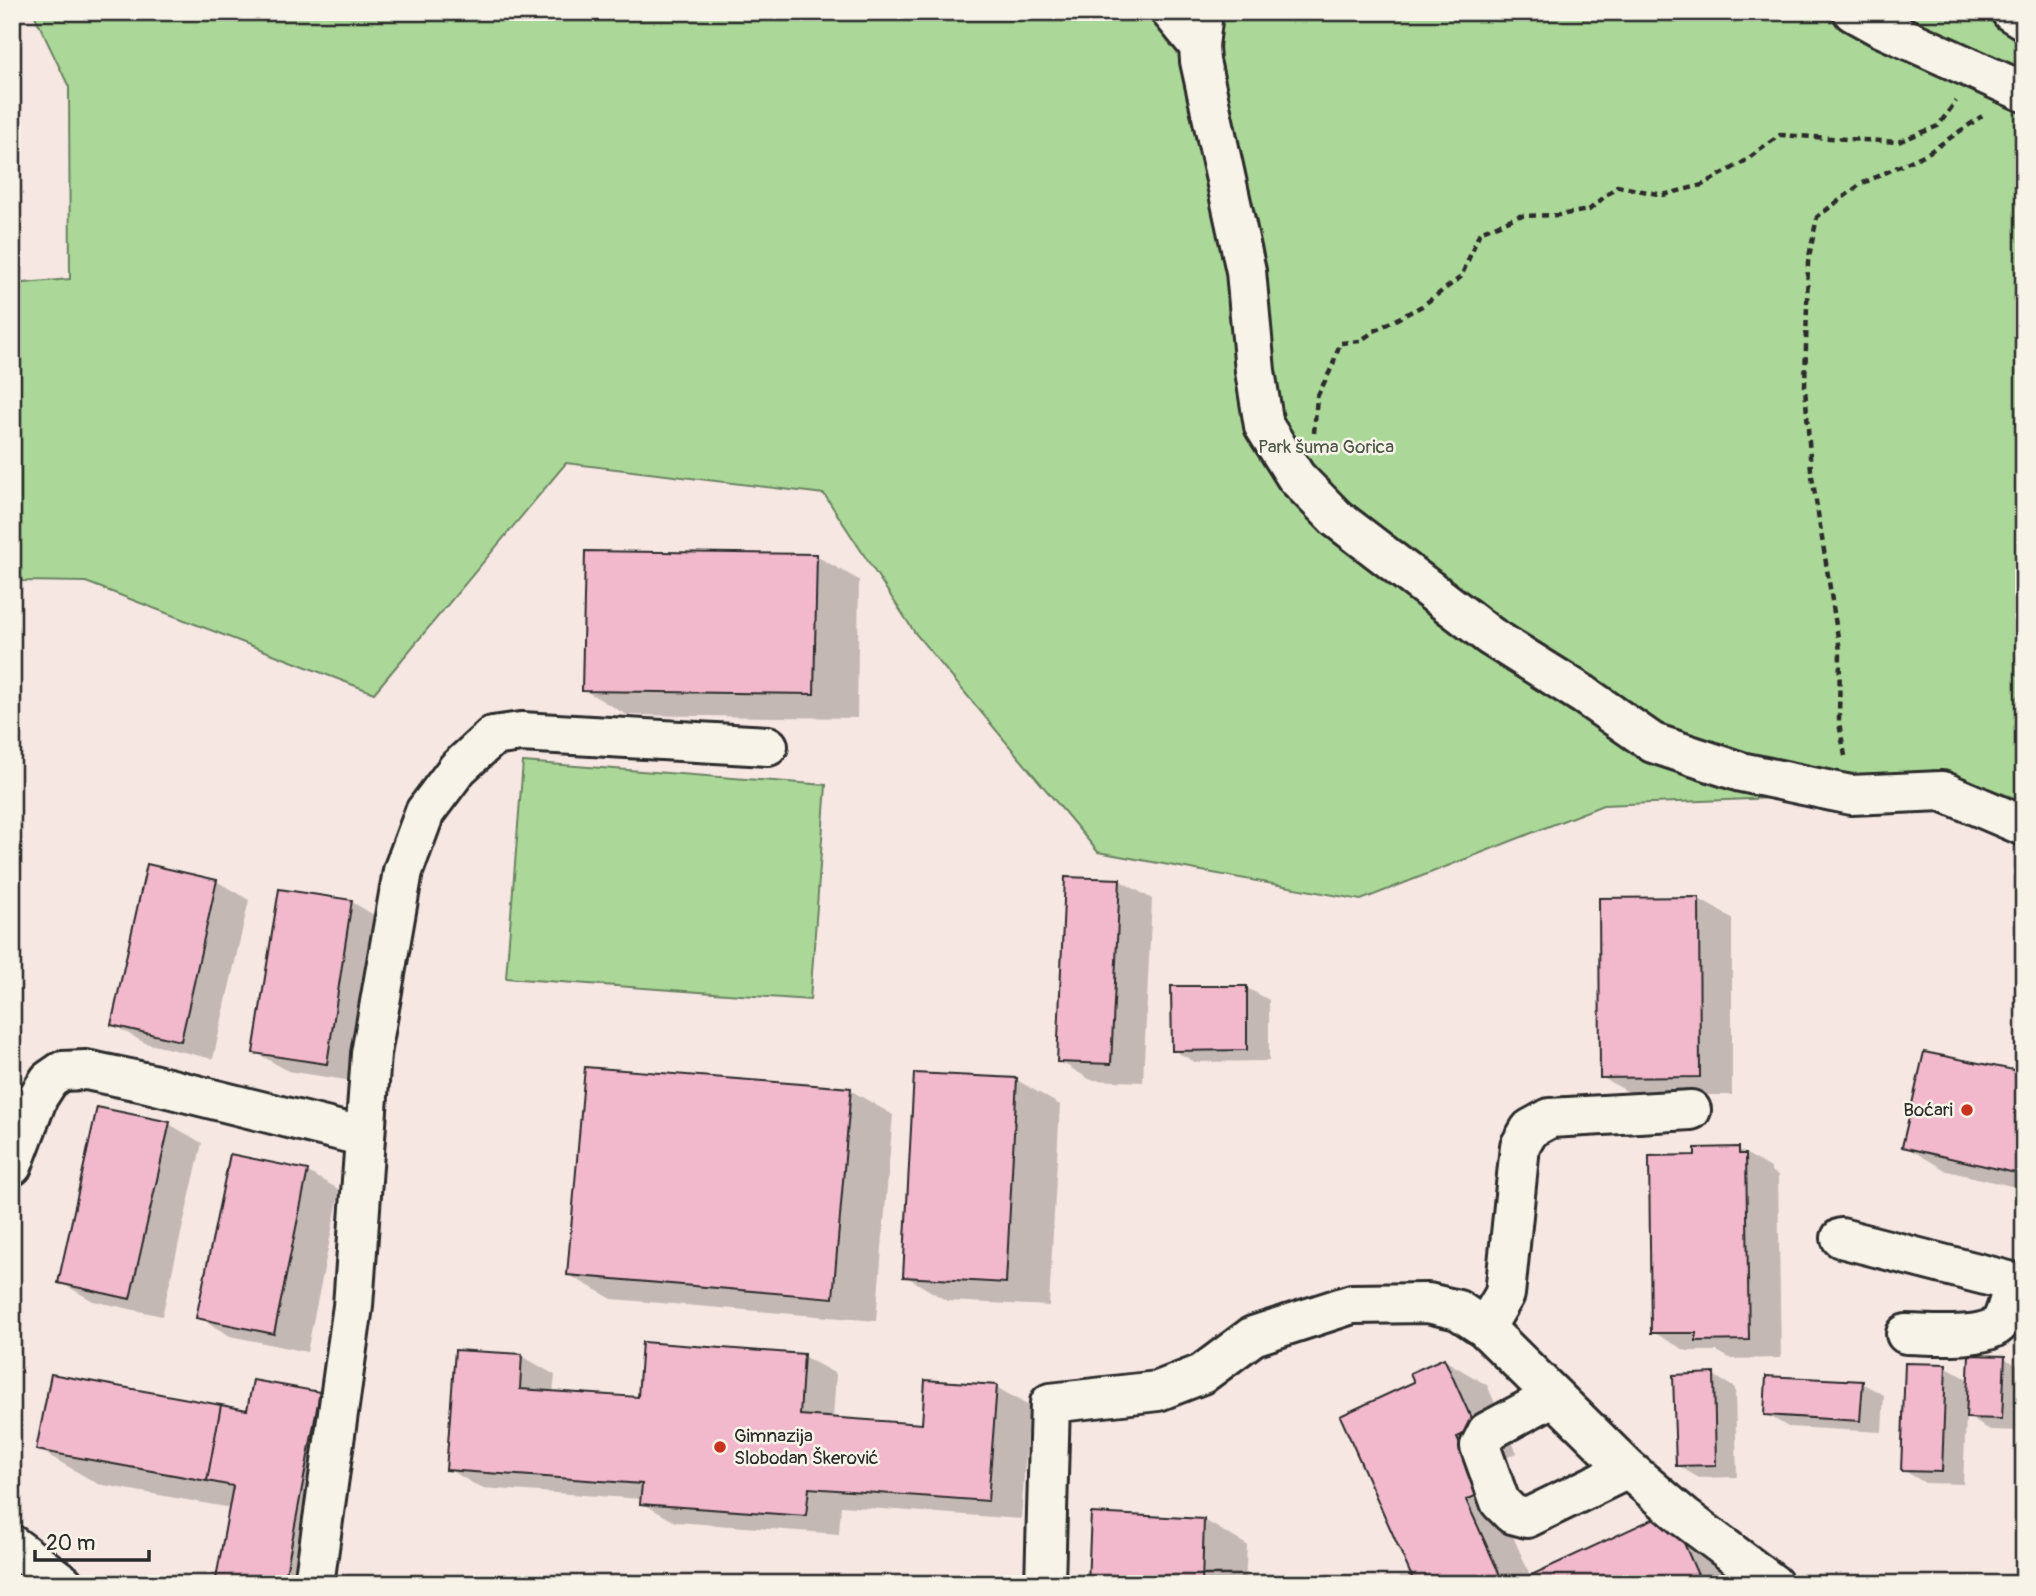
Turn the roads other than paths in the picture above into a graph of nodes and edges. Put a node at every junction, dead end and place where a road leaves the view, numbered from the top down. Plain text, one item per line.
1 (1171, 12) edge
2 (1853, 12) edge
3 (2011, 12) edge
4 (2024, 20) edge
5 (1201, 29) edge
6 (2008, 101) edge
7 (768, 746) dead end
8 (2024, 827) edge
9 (1691, 1110) dead end
10 (365, 1136) junction
11 (12, 1166) edge
12 (1842, 1238) dead end
13 (2019, 1284) edge
14 (1485, 1328) junction
15 (1906, 1335) dead end
16 (1554, 1396) junction
17 (1628, 1469) junction
18 (1708, 1535) junction
19 (12, 1545) edge
20 (64, 1584) edge
21 (314, 1584) edge
22 (1045, 1584) edge
23 (1742, 1584) edge
24 (1773, 1584) edge

1 - 5 street
2 - 6 street
3 - 4 street
5 - 8 street
7 - 10 street
9 - 14 street
10 - 11 street
10 - 21 street
12 - 13 street
13 - 15 street
14 - 16 street
14 - 22 street
16 - 17 street
16 - 17 street
17 - 18 street
18 - 23 street
18 - 24 street
19 - 20 street

